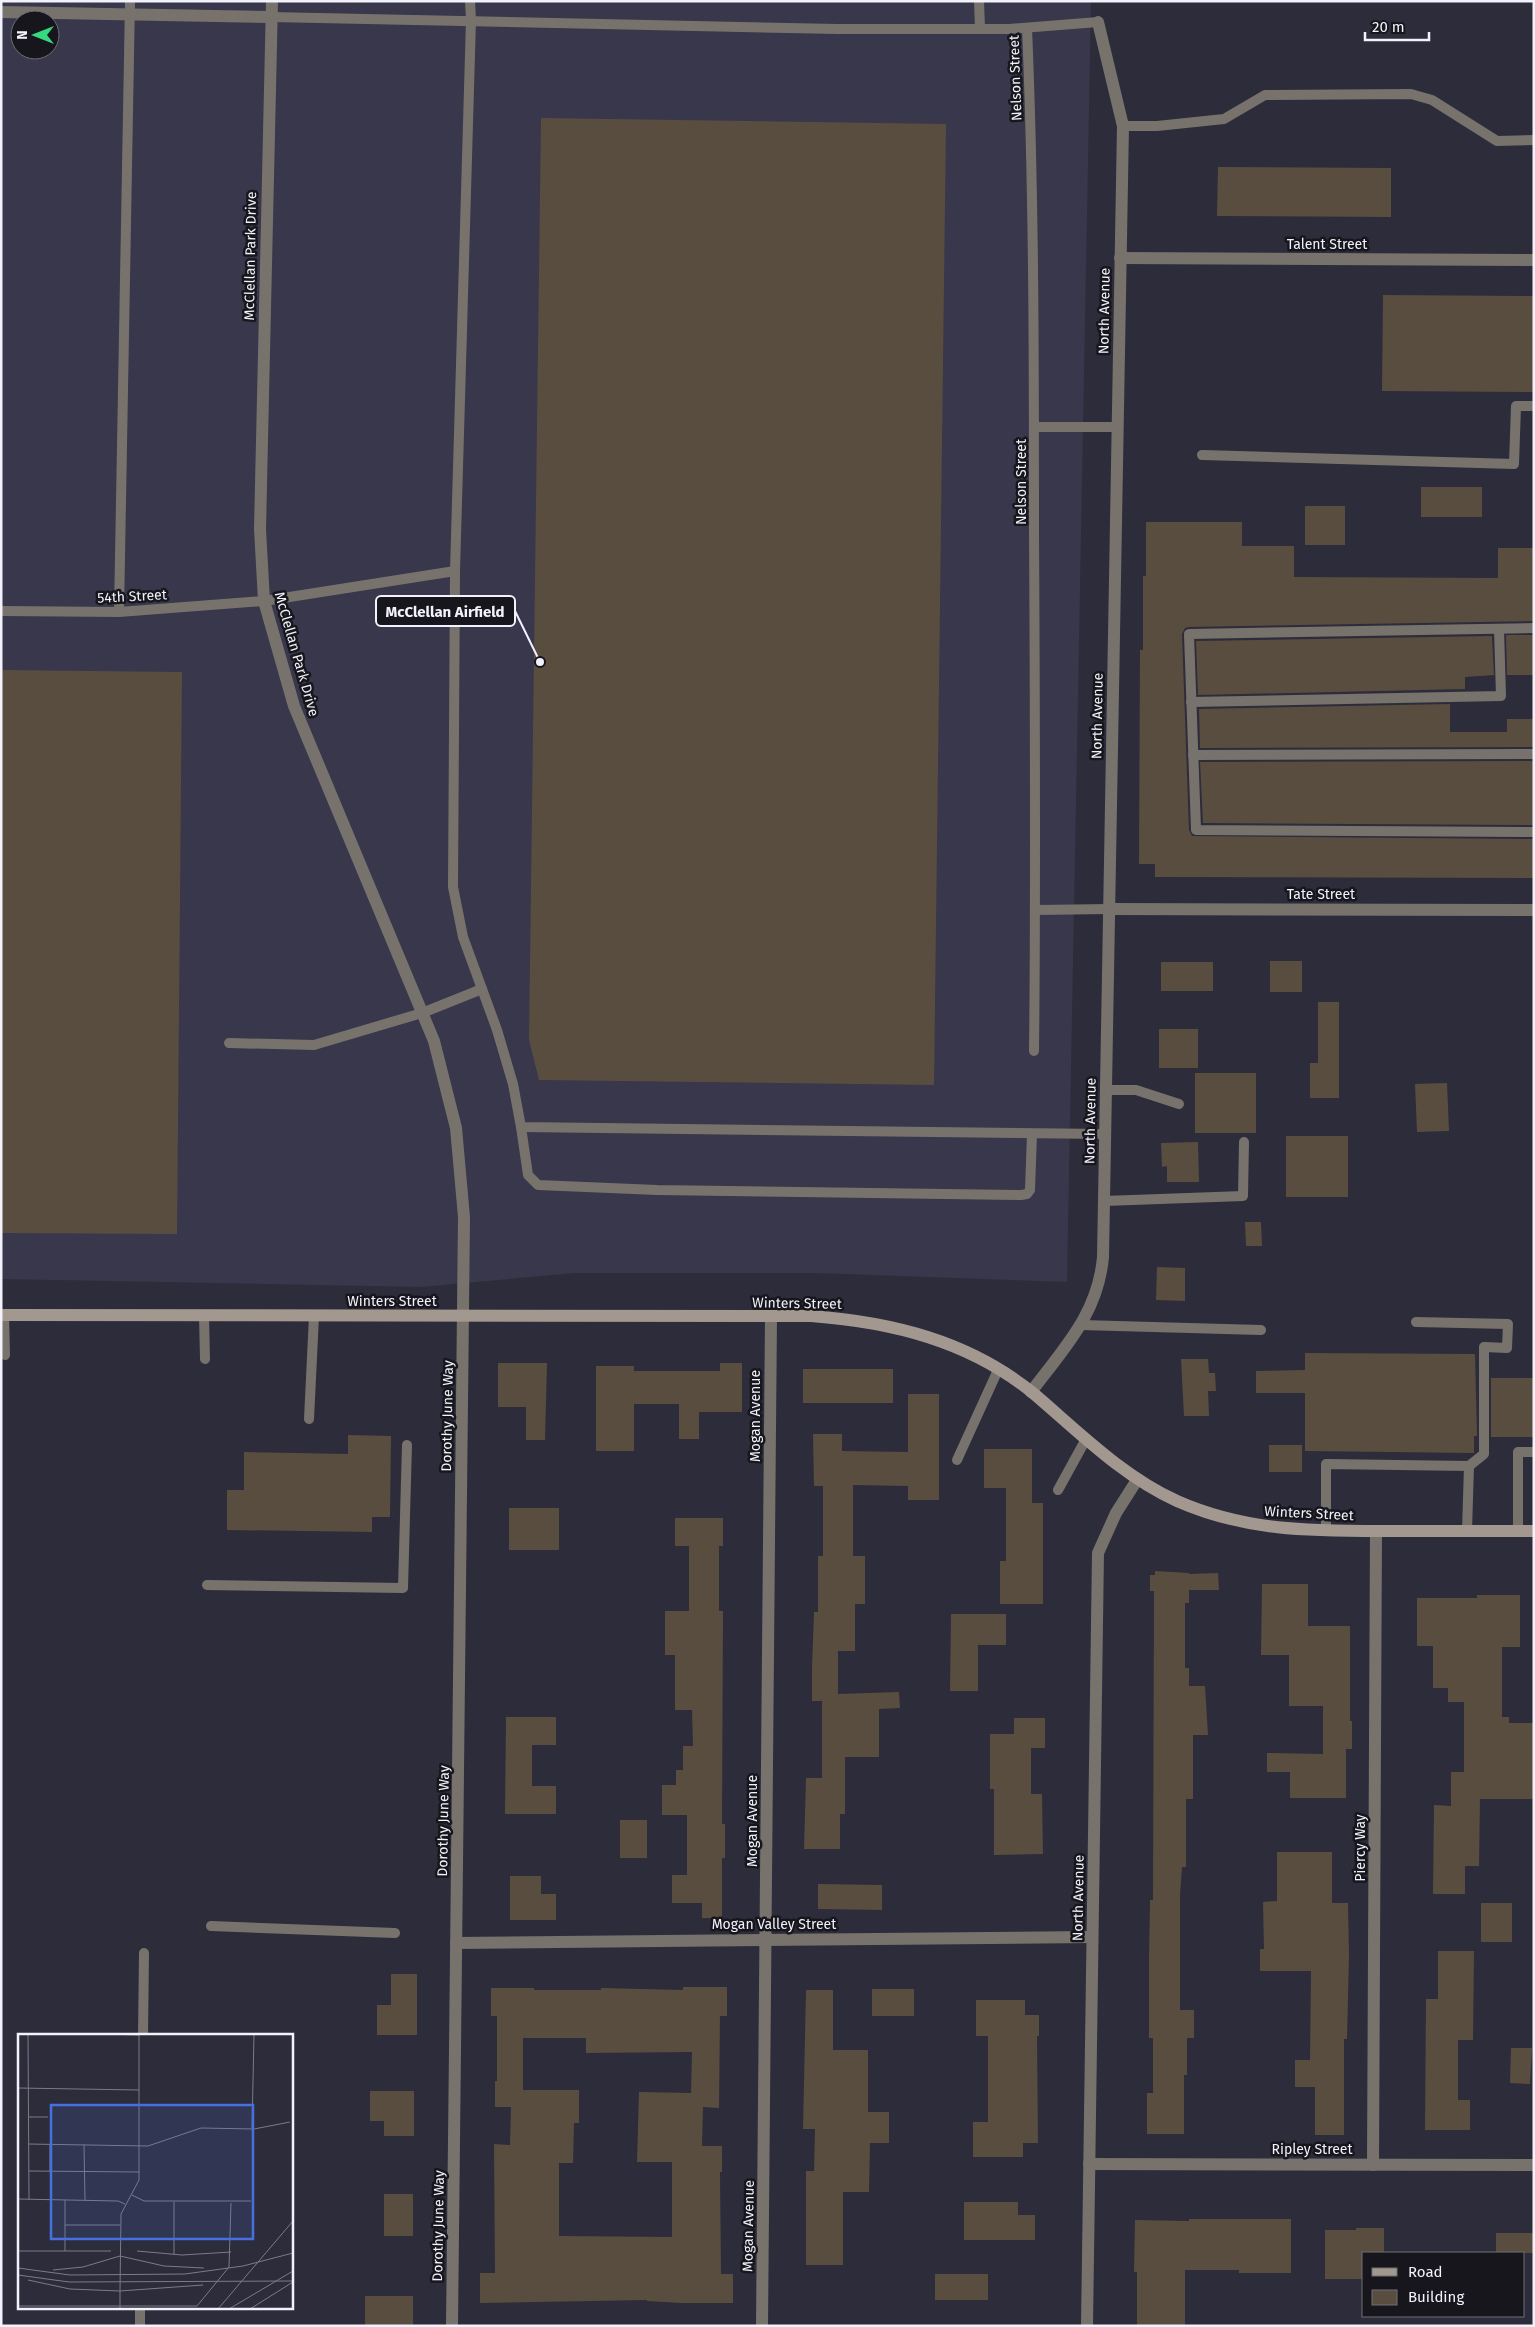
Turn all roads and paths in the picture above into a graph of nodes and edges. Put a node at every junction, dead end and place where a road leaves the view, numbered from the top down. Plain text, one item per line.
1 (272, 1) edge
2 (470, 1) edge
3 (979, 1) edge
4 (129, 7) edge
5 (1, 12) edge
6 (270, 17) junction
7 (471, 20) junction
8 (1098, 22) joint
9 (980, 28) junction
10 (1027, 28) junction
11 (1122, 126) junction
12 (1534, 140) edge
13 (1120, 258) junction
14 (1534, 260) edge
15 (1534, 406) edge
16 (1034, 427) junction
17 (1116, 427) junction
18 (1202, 455) dead end
19 (455, 571) junction
20 (264, 601) junction
21 (1, 611) edge
22 (119, 612) junction
23 (1534, 628) edge
24 (1499, 629) junction
25 (1191, 702) junction
26 (1534, 754) edge
27 (1193, 755) junction
28 (1534, 832) edge
29 (1109, 908) junction
30 (1036, 910) junction
31 (1534, 910) edge
32 (482, 989) junction
33 (422, 1013) junction
34 (228, 1043) dead end
35 (1034, 1051) dead end
36 (1106, 1090) junction
37 (1179, 1104) dead end
38 (521, 1127) junction
39 (1032, 1134) junction
40 (1105, 1134) junction
41 (1244, 1142) dead end
42 (1104, 1201) junction
43 (3, 1315) edge
44 (204, 1315) junction
45 (314, 1316) junction
46 (463, 1316) junction
47 (771, 1316) junction
48 (1416, 1322) dead end
49 (1081, 1325) junction
50 (1261, 1330) dead end
51 (5, 1354) dead end
52 (205, 1359) dead end
53 (998, 1370) junction
54 (1031, 1392) junction
55 (309, 1419) dead end
56 (1086, 1439) junction
57 (406, 1445) dead end
58 (1534, 1452) edge
59 (957, 1460) dead end
60 (1469, 1466) junction
61 (1137, 1480) junction
62 (1058, 1490) dead end
63 (1326, 1531) junction
64 (1376, 1531) junction
65 (1467, 1531) junction
66 (1518, 1531) junction
67 (1534, 1531) edge
68 (207, 1585) dead end
69 (211, 1926) dead end
70 (395, 1933) dead end
71 (1092, 1937) junction
72 (767, 1939) junction
73 (456, 1943) junction
74 (144, 1953) dead end
75 (143, 2034) edge
76 (1089, 2164) junction
77 (1374, 2165) junction
78 (1534, 2165) edge
79 (140, 2310) edge
80 (140, 2326) edge
81 (452, 2326) edge
82 (762, 2326) edge
83 (1087, 2326) edge

1 - 6 street, McClellan Park Drive
2 - 7 lane
3 - 9 lane
4 - 5 street
4 - 6 street
4 - 22 lane
6 - 7 lane, Nelson Street
6 - 20 street, McClellan Park Drive
7 - 9 lane, Nelson Street
7 - 19 lane
8 - 10 lane
8 - 11 street, North Avenue
9 - 10 lane, Nelson Street
10 - 16 lane, Nelson Street
11 - 12 lane
11 - 13 street, North Avenue
13 - 14 street, Talent Street
13 - 17 street, North Avenue
15 - 18 lane
16 - 17 lane
16 - 30 lane, Nelson Street
17 - 29 street, North Avenue
19 - 20 lane, 54th Street
19 - 32 lane
20 - 22 lane, 54th Street
20 - 33 street, McClellan Park Drive
21 - 22 lane, 54th Street
23 - 24 lane
24 - 25 lane
24 - 25 lane
25 - 27 lane
26 - 27 lane
27 - 28 lane
29 - 30 lane
29 - 31 street, Tate Street
29 - 36 street, North Avenue
30 - 35 lane, Nelson Street
32 - 33 lane
32 - 38 lane
33 - 34 lane
33 - 46 street, McClellan Park Drive
36 - 37 lane
36 - 40 street, North Avenue
38 - 39 lane
38 - 39 lane
39 - 40 lane
40 - 42 street, North Avenue
41 - 42 lane
42 - 49 street, North Avenue
43 - 44 main road, Winters Street
43 - 51 lane
44 - 45 main road, Winters Street
44 - 52 lane
45 - 46 main road, Winters Street
45 - 55 lane
46 - 47 main road, Winters Street
46 - 73 street, Dorothy June Way
47 - 53 main road, Winters Street
47 - 72 street, Mogan Avenue
48 - 60 lane
49 - 50 lane
49 - 54 street, North Avenue
53 - 54 main road, Winters Street
53 - 59 lane
54 - 56 main road, Winters Street
56 - 61 main road, Winters Street
56 - 62 lane
57 - 68 lane
58 - 66 lane
60 - 63 lane
60 - 65 lane
61 - 63 main road, Winters Street
61 - 71 street, North Avenue
63 - 64 main road, Winters Street
64 - 65 main road, Winters Street
64 - 77 street, Piercy Way
65 - 66 main road, Winters Street
66 - 67 main road, Winters Street
69 - 70 lane
71 - 72 street, Mogan Valley Street
71 - 76 street, North Avenue
72 - 73 street, Mogan Valley Street
72 - 82 street, Mogan Avenue
73 - 81 street, Dorothy June Way
74 - 75 lane
76 - 77 street, Ripley Street
76 - 83 street, North Avenue
77 - 78 street, Ripley Street
79 - 80 lane

